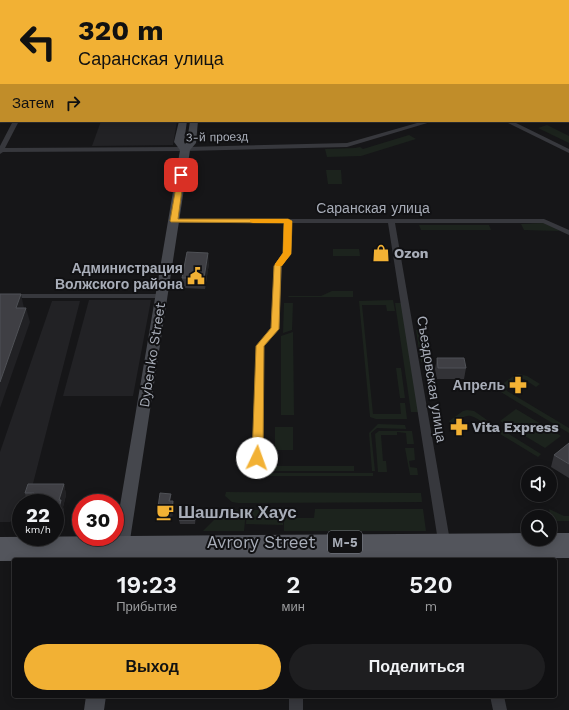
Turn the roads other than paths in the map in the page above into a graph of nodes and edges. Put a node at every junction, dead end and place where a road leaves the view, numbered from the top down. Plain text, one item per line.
1 (472, 0) edge
2 (477, 0) edge
3 (15, 122) edge
4 (183, 122) edge
5 (194, 122) edge
6 (428, 122) edge
7 (509, 122) edge
8 (185, 146) junction
9 (0, 151) edge
10 (569, 151) edge
11 (174, 221) junction
12 (288, 221) junction
13 (391, 222) junction
14 (569, 233) edge
15 (0, 296) edge
16 (161, 296) junction
17 (264, 460) dead end
18 (569, 540) edge
19 (444, 541) junction
20 (0, 544) edge
21 (569, 551) edge
22 (120, 552) edge
23 (0, 554) edge
24 (470, 556) edge
25 (96, 698) edge
26 (296, 698) edge
27 (497, 698) edge
28 (94, 710) edge
29 (296, 710) edge
30 (500, 710) edge

1 - 2 main road
3 - 9 street
4 - 8 main road, Dybenko Street
5 - 8 main road, Dybenko Street
6 - 8 street, 3-й проезд
7 - 10 street
8 - 9 street, 3-й проезд
8 - 11 main road, Dybenko Street
11 - 12 street, Саранская улица
11 - 16 main road, Dybenko Street
12 - 13 street, Саранская улица
12 - 17 street
13 - 14 street, Саранская улица
13 - 19 street, Съездовская улица
15 - 16 street
16 - 22 main road, Dybenko Street
18 - 19 main road, Avrory Street / М-5
19 - 22 main road, Avrory Street / М-5
20 - 22 main road, Avrory Street / М-5
21 - 24 main road, Avrory Street / М-5
22 - 23 main road, Avrory Street / М-5
22 - 24 main road, Avrory Street / М-5
25 - 28 main road
26 - 29 street
27 - 30 street

